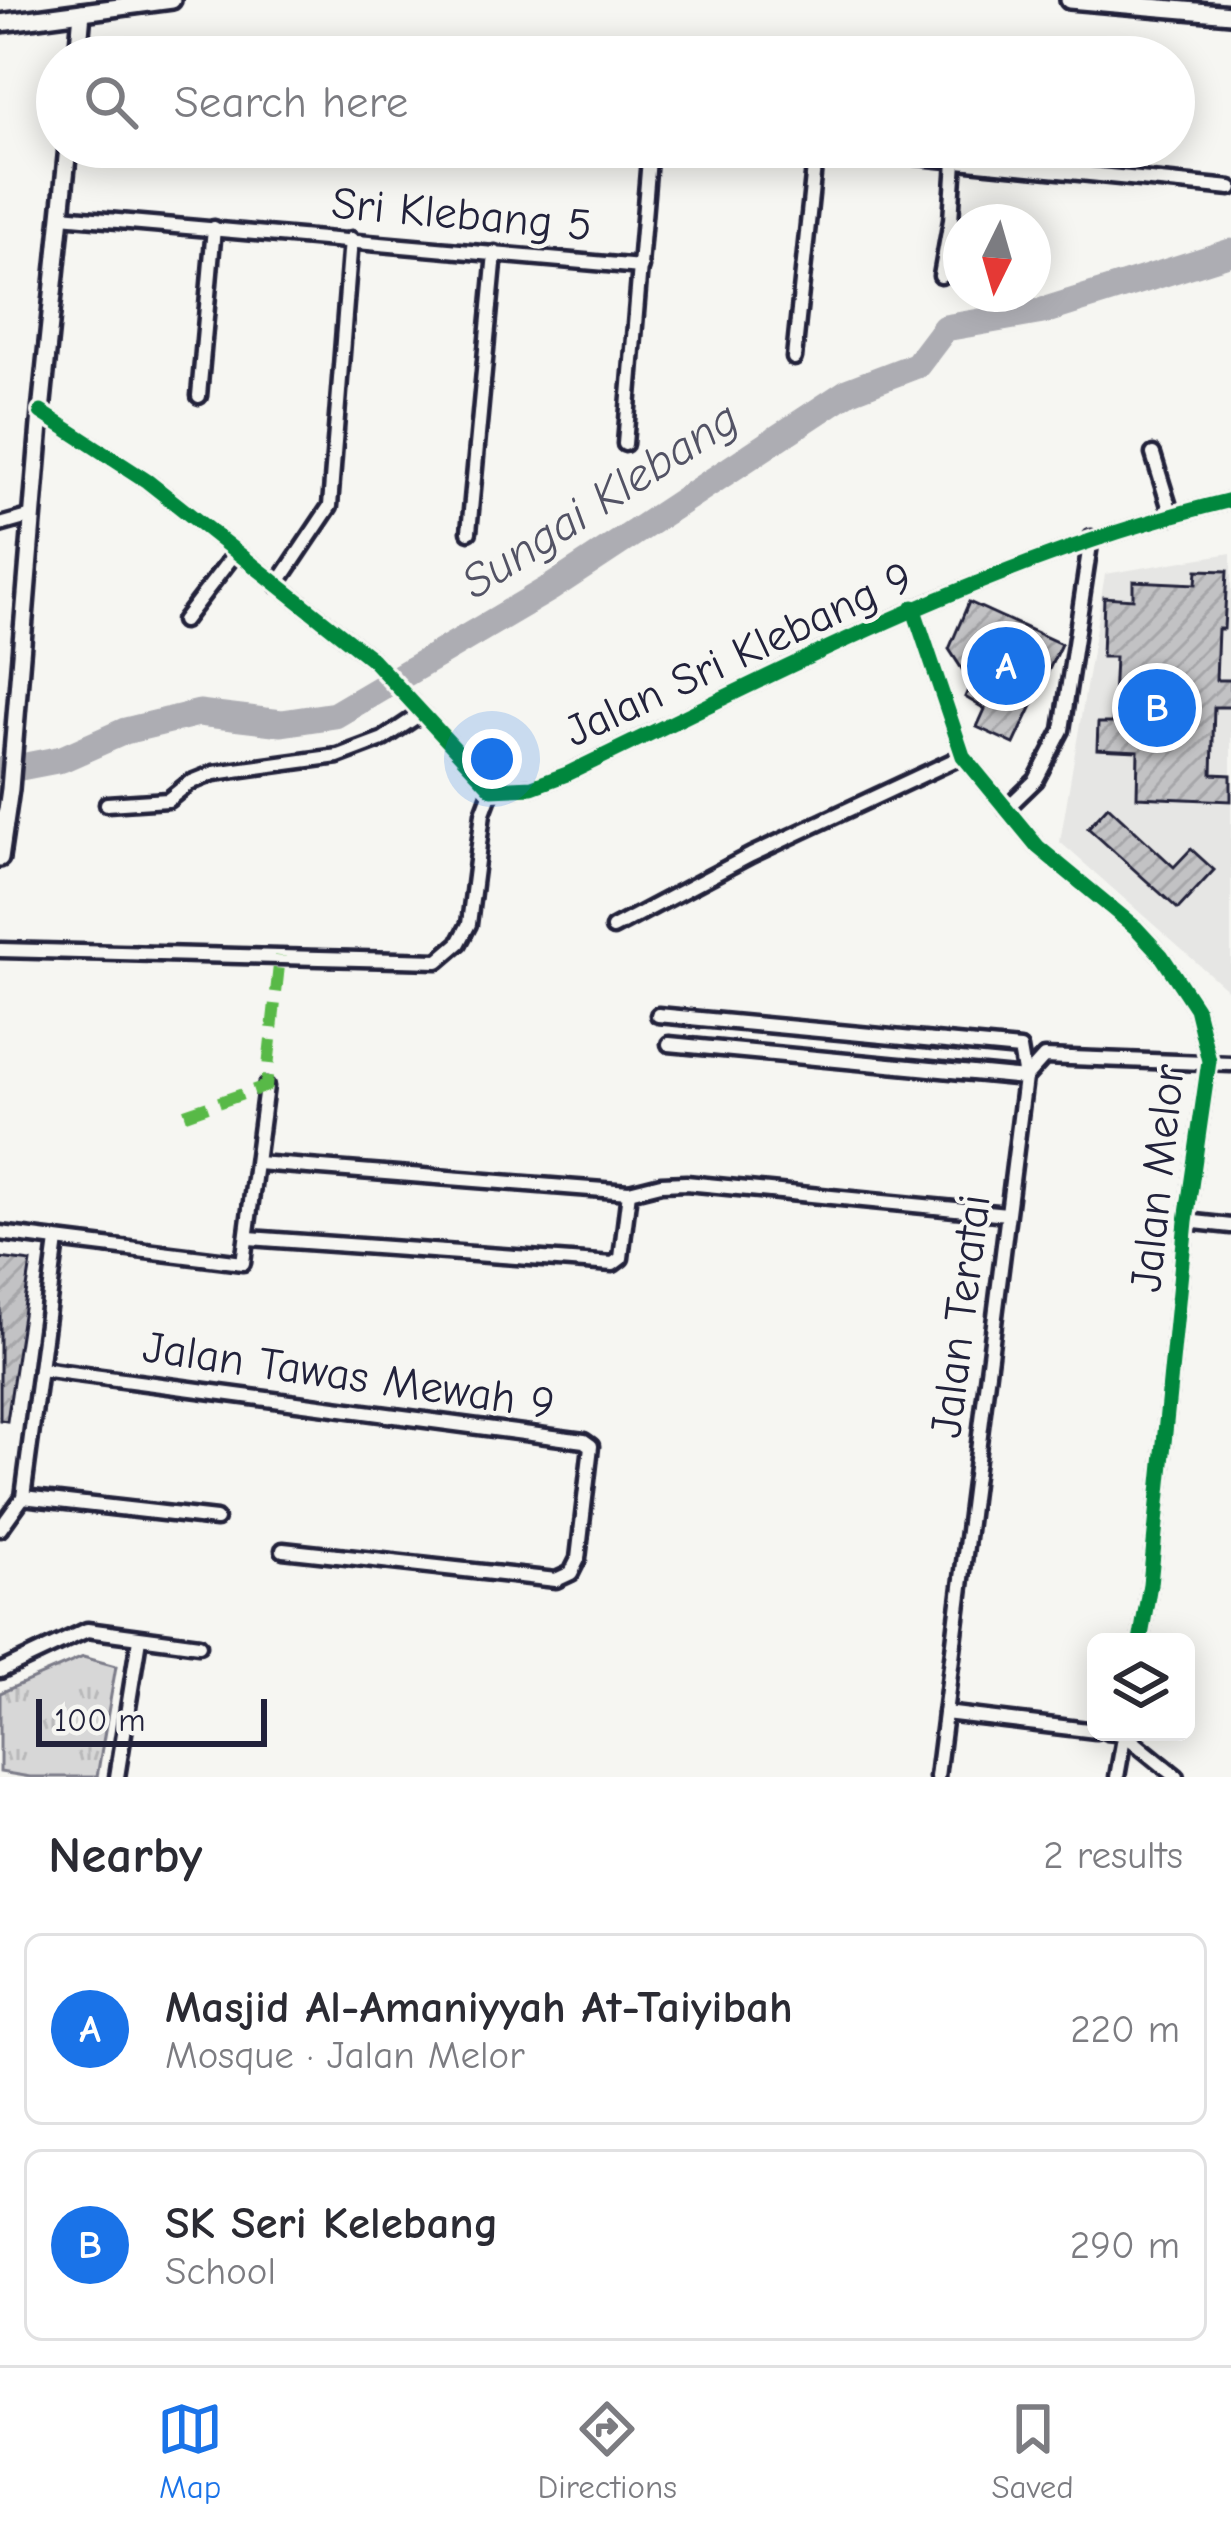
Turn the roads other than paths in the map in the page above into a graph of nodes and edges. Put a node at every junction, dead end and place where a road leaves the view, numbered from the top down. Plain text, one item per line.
1 (172, 0) edge
2 (1069, 0) edge
3 (1105, 2) edge
4 (82, 6) edge
5 (1227, 9) edge
6 (0, 23) edge
7 (80, 36) edge
8 (66, 168) edge
9 (648, 168) edge
10 (814, 168) edge
11 (954, 168) edge
12 (1034, 168) edge
13 (1231, 188) edge
14 (61, 216) junction
15 (214, 228) junction
16 (351, 239) junction
17 (495, 253) junction
18 (640, 268) junction
19 (941, 276) dead end
20 (794, 358) dead end
21 (199, 396) dead end
22 (41, 412) junction
23 (625, 444) dead end
24 (1154, 454) dead end
25 (1231, 500) edge
26 (32, 516) junction
27 (1172, 516) junction
28 (0, 525) edge
29 (470, 532) dead end
30 (1090, 538) junction
31 (235, 553) junction
32 (277, 585) junction
33 (913, 607) junction
34 (183, 621) dead end
35 (422, 713) junction
36 (963, 756) junction
37 (492, 789) junction
38 (107, 804) dead end
39 (1006, 809) junction
40 (0, 859) edge
41 (613, 928) dead end
42 (0, 950) edge
43 (658, 1015) dead end
44 (669, 1044) dead end
45 (1209, 1060) junction
46 (1231, 1064) edge
47 (1024, 1078) junction
48 (266, 1086) dead end
49 (257, 1163) junction
50 (628, 1192) junction
51 (1007, 1214) junction
52 (1186, 1221) junction
53 (1231, 1226) edge
54 (0, 1233) edge
55 (249, 1238) junction
56 (57, 1240) junction
57 (40, 1369) junction
58 (23, 1497) junction
59 (216, 1519) dead end
60 (0, 1529) edge
61 (283, 1550) dead end
62 (1142, 1633) edge
63 (139, 1639) junction
64 (199, 1645) dead end
65 (0, 1671) edge
66 (945, 1713) junction
67 (1087, 1730) edge
68 (1124, 1741) edge
69 (1134, 1741) edge
70 (117, 1777) edge
71 (937, 1777) edge
72 (1117, 1777) edge
73 (1177, 1777) edge

1 - 4 street
2 - 3 street
3 - 5 street
4 - 6 street
4 - 7 street
8 - 14 street
9 - 18 street
10 - 20 street
11 - 19 street
12 - 13 street
14 - 15 street, Sri Klebang 5
14 - 22 street
15 - 16 street, Sri Klebang 5
15 - 21 street
16 - 17 street, Sri Klebang 5
16 - 32 street
17 - 18 street, Sri Klebang 5
17 - 29 street
18 - 23 street
22 - 26 street
22 - 31 street
24 - 27 street
25 - 27 street, Jalan Sri Klebang 9
26 - 28 street
26 - 40 street
27 - 30 street, Jalan Sri Klebang 9
30 - 33 street, Jalan Sri Klebang 9
30 - 39 street
31 - 32 street
31 - 34 street
32 - 35 street
33 - 36 street, Jalan Melor
33 - 37 street, Jalan Sri Klebang 9
35 - 37 street
35 - 38 street
36 - 39 street, Jalan Melor
36 - 41 street
37 - 42 street
39 - 45 street, Jalan Melor
43 - 47 street
44 - 47 street
45 - 46 street
45 - 47 street
45 - 52 street, Jalan Melor
47 - 51 street, Jalan Teratai
48 - 49 street
49 - 50 street
49 - 55 street
50 - 51 street
50 - 55 street
51 - 66 street, Jalan Teratai
52 - 53 street
52 - 62 street, Jalan Melor
54 - 56 street
55 - 56 street
56 - 57 street
57 - 58 street
57 - 61 street, Jalan Tawas Mewah 9
58 - 59 street
58 - 60 street
63 - 64 street
63 - 65 street
63 - 70 street
66 - 67 street
66 - 71 street, Jalan Teratai
68 - 72 street
69 - 73 street

